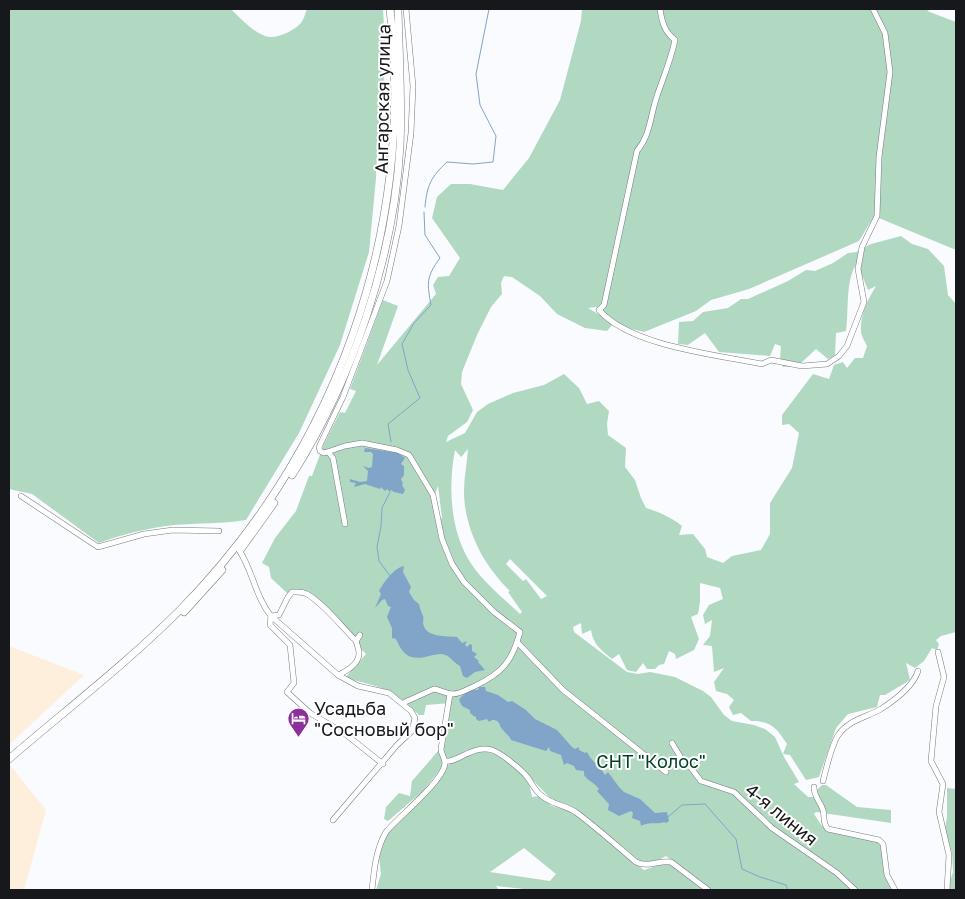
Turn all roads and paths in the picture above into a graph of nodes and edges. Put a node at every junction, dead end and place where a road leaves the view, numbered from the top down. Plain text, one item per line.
1 (390, 9) edge
2 (398, 9) edge
3 (406, 9) edge
4 (660, 9) edge
5 (873, 9) edge
6 (329, 453) junction
7 (21, 496) dead end
8 (345, 524) dead end
9 (219, 531) dead end
10 (239, 550) junction
11 (271, 616) junction
12 (360, 635) dead end
13 (356, 641) junction
14 (518, 642) junction
15 (137, 650) junction
16 (938, 652) dead end
17 (918, 671) dead end
18 (338, 675) junction
19 (450, 694) junction
20 (403, 703) junction
21 (672, 743) dead end
22 (9, 759) edge
23 (445, 761) junction
24 (383, 764) junction
25 (666, 772) dead end
26 (823, 781) dead end
27 (814, 787) dead end
28 (333, 820) dead end
29 (372, 890) edge
30 (708, 890) edge
31 (855, 890) edge
32 (895, 890) edge
33 (947, 890) edge

1 - 15 main road, Ангарская улица
2 - 10 main road, Ангарская улица
3 - 6 street
4 - 5 street
6 - 8 street
6 - 14 street
7 - 9 street
10 - 11 street
10 - 15 main road, Ангарская улица
11 - 13 street
11 - 18 street
11 - 24 street
12 - 13 street
13 - 18 street
14 - 19 street
14 - 25 street
15 - 22 main road, Ангарская улица
16 - 33 street
17 - 26 street
18 - 20 street
19 - 20 street
19 - 23 street
20 - 24 street
21 - 31 street, 4-я линия
23 - 29 street
23 - 30 street
24 - 28 street
27 - 32 street

